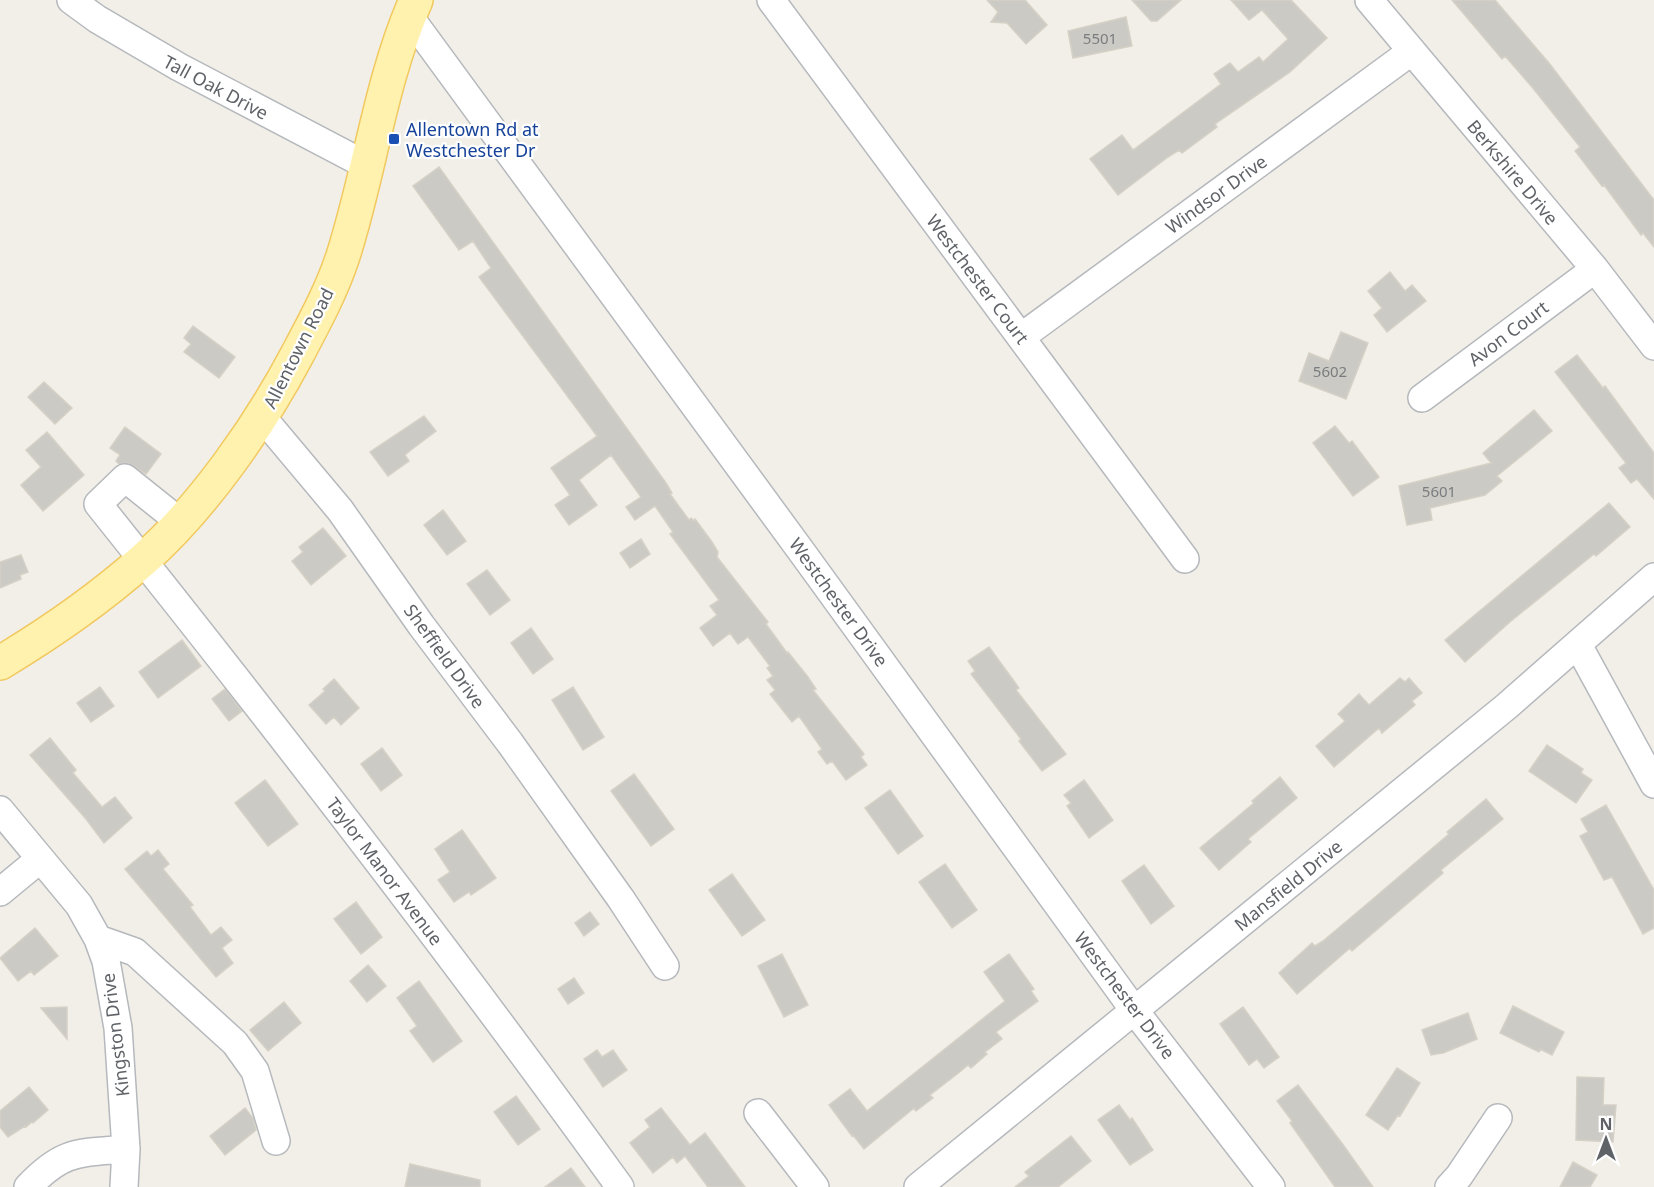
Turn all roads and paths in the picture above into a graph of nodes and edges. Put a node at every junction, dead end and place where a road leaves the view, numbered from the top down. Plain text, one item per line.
1 (71, 0) edge
2 (771, 0) edge
3 (1369, 0) edge
4 (412, 8) edge
5 (1412, 51) junction
6 (366, 165) junction
7 (1595, 269) junction
8 (1021, 337) junction
9 (1654, 346) edge
10 (1422, 398) dead end
11 (262, 417) junction
12 (180, 522) junction
13 (1185, 559) dead end
14 (143, 560) junction
15 (1654, 577) edge
16 (1578, 645) junction
17 (0, 663) edge
18 (1654, 784) edge
19 (0, 810) edge
20 (40, 859) junction
21 (0, 892) edge
22 (98, 939) junction
23 (664, 966) dead end
24 (1134, 1010) junction
25 (758, 1113) dead end
26 (1498, 1118) dead end
27 (276, 1141) dead end
28 (126, 1149) junction
29 (28, 1187) edge
30 (124, 1187) edge
31 (620, 1187) edge
32 (815, 1187) edge
33 (918, 1187) edge
34 (1271, 1187) edge
35 (1449, 1187) edge

1 - 6 street, Tall Oak Drive
2 - 8 street, Westchester Court
3 - 5 street, Berkshire Drive
4 - 6 main road, Allentown Road
4 - 24 street, Westchester Drive
5 - 7 street, Berkshire Drive
5 - 8 street, Windsor Drive
6 - 11 main road, Allentown Road
7 - 9 street, Berkshire Drive
7 - 10 street, Avon Court
8 - 13 street, Westchester Court
11 - 12 main road, Allentown Road
11 - 23 street, Sheffield Drive
12 - 14 main road, Allentown Road
12 - 14 street, Taylor Manor Avenue
14 - 17 main road, Allentown Road
14 - 31 street, Taylor Manor Avenue
15 - 16 street, Mansfield Drive
16 - 18 street
16 - 24 street, Mansfield Drive
19 - 20 street, Kingston Drive
20 - 21 street
20 - 22 street, Kingston Drive
22 - 27 street
22 - 28 street, Kingston Drive
24 - 33 street, Mansfield Drive
24 - 34 street, Westchester Drive
25 - 32 street
26 - 35 street
28 - 29 street
28 - 30 street, Kingston Drive

